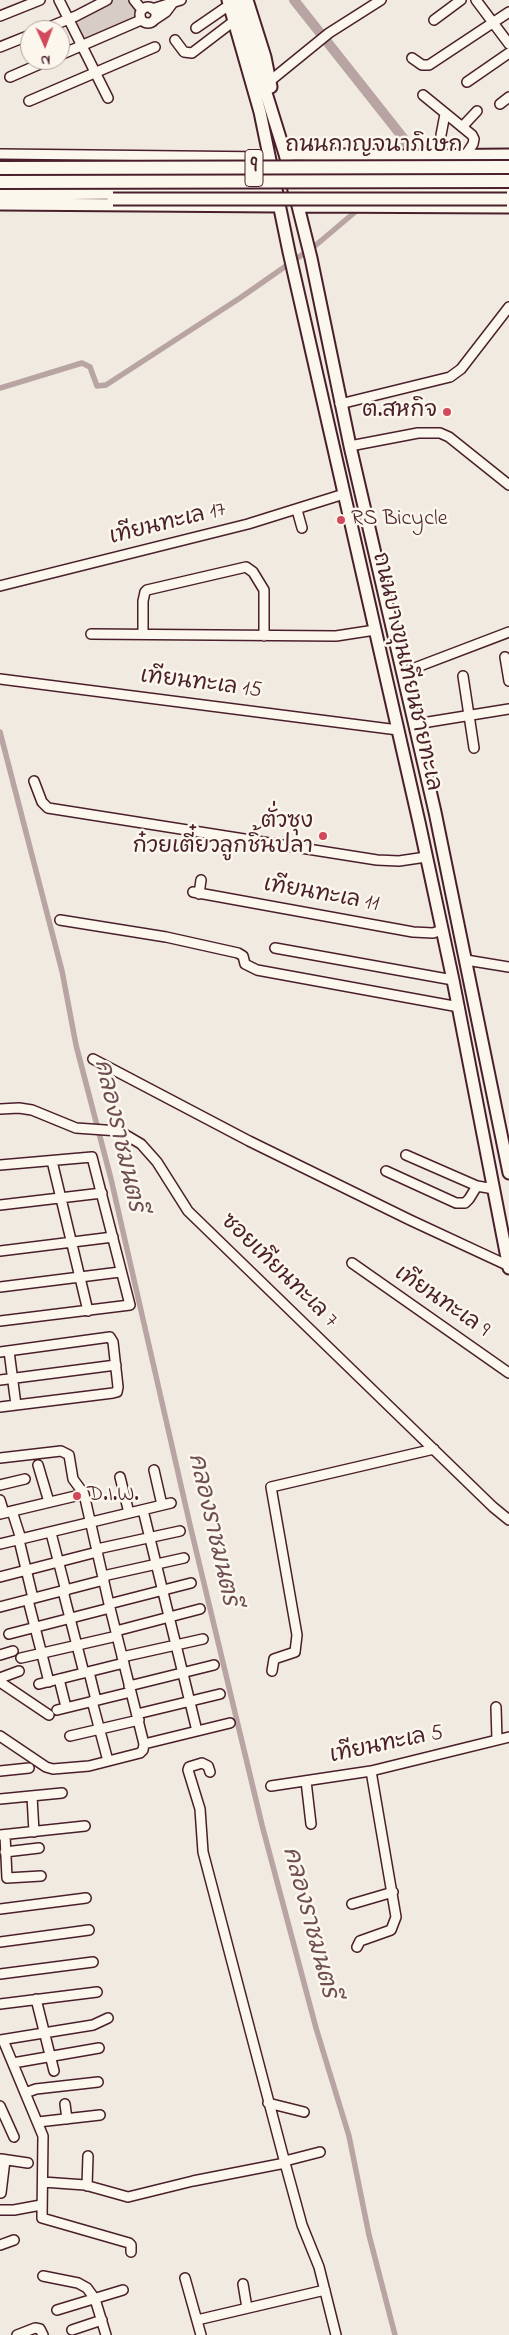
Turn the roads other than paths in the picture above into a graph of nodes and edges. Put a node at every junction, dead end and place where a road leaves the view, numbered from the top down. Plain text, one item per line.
1 (40, 0) edge
2 (59, 0) edge
3 (107, 0) edge
4 (134, 0) edge
5 (157, 0) edge
6 (237, 0) edge
7 (247, 0) edge
8 (381, 0) edge
9 (462, 0) edge
10 (476, 0) edge
11 (176, 2) edge
12 (225, 3) edge
13 (148, 9) junction
14 (509, 12) edge
15 (0, 16) edge
16 (70, 19) junction
17 (141, 20) junction
18 (154, 20) junction
19 (236, 20) junction
20 (434, 20) dead end
21 (494, 23) junction
22 (196, 28) dead end
23 (20, 39) edge
24 (175, 40) dead end
25 (509, 44) edge
26 (82, 46) junction
27 (0, 47) edge
28 (155, 47) dead end
29 (70, 51) edge
30 (509, 53) edge
31 (412, 58) dead end
32 (26, 70) edge
33 (95, 73) junction
34 (10, 77) dead end
35 (270, 80) junction
36 (467, 82) dead end
37 (423, 95) dead end
38 (509, 97) edge
39 (108, 98) dead end
40 (30, 101) dead end
41 (500, 104) dead end
42 (477, 111) dead end
43 (446, 114) junction
44 (272, 117) junction
45 (462, 127) junction
46 (441, 135) dead end
47 (0, 154) edge
48 (285, 154) junction
49 (509, 155) edge
50 (465, 156) junction
51 (269, 157) junction
52 (509, 167) edge
53 (0, 168) edge
54 (509, 181) edge
55 (0, 182) edge
56 (276, 192) junction
57 (294, 192) junction
58 (0, 194) edge
59 (0, 199) edge
60 (506, 201) edge
61 (0, 204) edge
62 (279, 206) junction
63 (298, 206) junction
64 (509, 307) edge
65 (340, 404) junction
66 (350, 446) junction
67 (334, 450) junction
68 (509, 486) edge
69 (344, 494) junction
70 (297, 510) junction
71 (302, 528) dead end
72 (0, 586) edge
73 (375, 630) junction
74 (509, 632) edge
75 (91, 634) dead end
76 (143, 634) junction
77 (264, 636) junction
78 (505, 657) dead end
79 (404, 672) junction
80 (463, 676) dead end
81 (0, 679) edge
82 (509, 681) edge
83 (509, 709) edge
84 (469, 716) junction
85 (416, 724) junction
86 (398, 730) junction
87 (474, 748) dead end
88 (34, 781) dead end
89 (426, 857) junction
90 (201, 880) dead end
91 (457, 918) junction
92 (60, 920) dead end
93 (441, 926) junction
94 (462, 941) junction
95 (446, 945) junction
96 (276, 948) dead end
97 (466, 960) junction
98 (509, 967) edge
99 (453, 980) junction
100 (458, 1007) junction
101 (93, 1059) dead end
102 (0, 1109) edge
103 (406, 1155) dead end
104 (52, 1161) junction
105 (0, 1165) edge
106 (386, 1171) dead end
107 (509, 1173) edge
108 (476, 1186) junction
109 (494, 1189) junction
110 (102, 1193) junction
111 (61, 1198) junction
112 (0, 1205) edge
113 (113, 1236) junction
114 (71, 1242) junction
115 (0, 1251) edge
116 (352, 1263) dead end
117 (509, 1267) edge
118 (120, 1272) junction
119 (80, 1278) junction
120 (0, 1287) edge
121 (88, 1311) junction
122 (0, 1321) edge
123 (4, 1351) edge
124 (116, 1365) junction
125 (509, 1373) edge
126 (12, 1378) junction
127 (0, 1380) edge
128 (16, 1405) junction
129 (0, 1407) edge
130 (434, 1449) junction
131 (0, 1458) edge
132 (38, 1464) dead end
133 (154, 1470) dead end
134 (120, 1477) dead end
135 (25, 1478) dead end
136 (0, 1485) edge
137 (84, 1494) junction
138 (0, 1500) edge
139 (49, 1502) junction
140 (143, 1510) junction
141 (5, 1513) edge
142 (129, 1513) junction
143 (509, 1520) edge
144 (90, 1524) junction
145 (180, 1531) dead end
146 (51, 1533) junction
147 (150, 1538) junction
148 (20, 1540) junction
149 (0, 1544) edge
150 (97, 1551) junction
151 (184, 1558) dead end
152 (59, 1562) junction
153 (156, 1564) junction
154 (26, 1571) junction
155 (0, 1577) edge
156 (103, 1578) junction
157 (191, 1583) dead end
158 (163, 1590) junction
159 (64, 1591) junction
160 (31, 1599) junction
161 (109, 1606) junction
162 (0, 1607) edge
163 (200, 1609) dead end
164 (168, 1617) junction
165 (70, 1618) junction
166 (35, 1627) junction
167 (116, 1633) junction
168 (9, 1634) dead end
169 (203, 1640) dead end
170 (77, 1645) junction
171 (176, 1645) junction
172 (13, 1651) dead end
173 (0, 1654) edge
174 (42, 1654) junction
175 (21, 1658) dead end
176 (123, 1660) junction
177 (214, 1665) dead end
178 (19, 1671) dead end
179 (272, 1671) dead end
180 (87, 1672) junction
181 (183, 1672) junction
182 (0, 1678) edge
183 (59, 1679) junction
184 (0, 1682) edge
185 (49, 1682) junction
186 (39, 1684) dead end
187 (130, 1689) junction
188 (220, 1694) dead end
189 (94, 1701) junction
190 (189, 1701) junction
191 (496, 1707) dead end
192 (49, 1715) dead end
193 (138, 1717) junction
194 (230, 1723) dead end
195 (100, 1729) junction
196 (197, 1731) junction
197 (0, 1736) edge
198 (70, 1736) dead end
199 (509, 1736) edge
200 (497, 1740) junction
201 (144, 1744) junction
202 (108, 1761) junction
203 (29, 1768) dead end
204 (0, 1771) edge
205 (371, 1771) junction
206 (210, 1772) dead end
207 (306, 1781) junction
208 (271, 1786) dead end
209 (62, 1793) dead end
210 (32, 1796) junction
211 (0, 1799) edge
212 (311, 1824) dead end
213 (85, 1826) dead end
214 (34, 1832) junction
215 (2, 1835) edge
216 (39, 1848) dead end
217 (6, 1852) junction
218 (41, 1876) dead end
219 (393, 1892) junction
220 (86, 1898) dead end
221 (352, 1904) dead end
222 (0, 1909) edge
223 (89, 1930) dead end
224 (0, 1942) edge
225 (356, 1947) dead end
226 (93, 1962) dead end
227 (0, 1974) edge
228 (97, 1992) dead end
229 (36, 1999) junction
230 (0, 2004) edge
231 (108, 2018) dead end
232 (43, 2032) junction
233 (2, 2040) edge
234 (99, 2048) dead end
235 (49, 2055) junction
236 (12, 2063) junction
237 (54, 2071) dead end
238 (98, 2082) dead end
239 (24, 2093) junction
240 (268, 2103) junction
241 (65, 2104) dead end
242 (0, 2106) edge
243 (304, 2112) dead end
244 (100, 2115) dead end
245 (67, 2119) junction
246 (38, 2122) junction
247 (14, 2137) dead end
248 (320, 2152) dead end
249 (88, 2156) dead end
250 (3, 2160) edge
251 (285, 2162) junction
252 (28, 2164) dead end
253 (43, 2182) junction
254 (87, 2186) junction
255 (1, 2193) edge
256 (41, 2205) junction
257 (0, 2210) edge
258 (14, 2240) dead end
259 (0, 2245) edge
260 (131, 2252) dead end
261 (43, 2276) dead end
262 (185, 2278) dead end
263 (243, 2284) dead end
264 (123, 2290) dead end
265 (325, 2290) junction
266 (95, 2299) junction
267 (248, 2308) junction
268 (57, 2310) dead end
269 (102, 2320) junction
270 (196, 2320) junction
271 (72, 2330) dead end
272 (17, 2335) edge
273 (43, 2335) edge
274 (106, 2335) edge
275 (201, 2335) edge
276 (336, 2335) edge

1 - 15 street
2 - 16 street
3 - 16 street
4 - 13 street
5 - 13 street
6 - 19 main road, ถนนบางขุนเทียนชายทะเล
7 - 35 main road
8 - 35 street
9 - 20 street
10 - 21 street
11 - 13 street
11 - 18 street
12 - 19 main road, ถนนบางขุนเทียนชายทะเล
12 - 22 street
13 - 17 street
13 - 18 street
14 - 21 street
16 - 26 street
17 - 18 street
17 - 26 street
19 - 24 street
19 - 44 main road, ถนนบางขุนเทียนชายทะเล
19 - 51 main road, ถนนบางขุนเทียนชายทะเล
21 - 25 street
21 - 31 street
23 - 27 street
26 - 29 street
26 - 33 street
28 - 33 street
30 - 36 street
32 - 34 street
33 - 39 street
33 - 40 street
35 - 44 main road
37 - 43 street
38 - 41 street
42 - 45 street
43 - 45 street
43 - 46 street
44 - 48 main road, ถนนบางขุนเทียนชายทะเล
45 - 50 street
47 - 51 street
48 - 50 main road
48 - 57 main road, ถนนบางขุนเทียนชายทะเล
49 - 50 main road
51 - 56 main road, ถนนบางขุนเทียนชายทะเล
52 - 53 highway, ถนนกาญจนาภิเษก / 9, bridge
54 - 55 highway, ถนนกาญจนาภิเษก / 9, bridge
56 - 58 main road
56 - 62 main road, ถนนบางขุนเทียนชายทะเล
57 - 60 main road
57 - 63 main road, ถนนบางขุนเทียนชายทะเล
59 - 60 main road, bridge
60 - 63 main road
61 - 62 main road
62 - 67 main road, ถนนบางขุนเทียนชายทะเล
63 - 65 main road, ถนนบางขุนเทียนชายทะเล
64 - 65 street
65 - 66 main road, ถนนบางขุนเทียนชายทะเล
66 - 67 main road
66 - 68 street
66 - 79 main road, ถนนบางขุนเทียนชายทะเล
67 - 69 main road, ถนนบางขุนเทียนชายทะเล
69 - 70 street, เทียนทะเล 17
69 - 73 main road, ถนนบางขุนเทียนชายทะเล
70 - 71 street
70 - 72 street, เทียนทะเล 17
73 - 77 street
73 - 86 main road, ถนนบางขุนเทียนชายทะเล
74 - 79 street
75 - 76 street
76 - 77 street
76 - 77 street
78 - 82 street
79 - 85 main road, ถนนบางขุนเทียนชายทะเล
80 - 84 street
81 - 86 street, เทียนทะเล 15
83 - 84 street
84 - 85 street
84 - 87 street
85 - 91 main road, ถนนบางขุนเทียนชายทะเล
86 - 89 main road, ถนนบางขุนเทียนชายทะเล
88 - 89 street
89 - 93 main road, ถนนบางขุนเทียนชายทะเล
90 - 93 street, เทียนทะเล 11
91 - 93 main road
91 - 94 main road, ถนนบางขุนเทียนชายทะเล
92 - 100 street
93 - 95 main road, ถนนบางขุนเทียนชายทะเล
94 - 95 main road
94 - 97 main road, ถนนบางขุนเทียนชายทะเล
95 - 99 main road, ถนนบางขุนเทียนชายทะเล
96 - 99 street
97 - 98 street
97 - 107 main road, ถนนบางขุนเทียนชายทะเล
99 - 100 main road, ถนนบางขุนเทียนชายทะเล
100 - 109 main road, ถนนบางขุนเทียนชายทะเล
101 - 117 street
102 - 130 street, ซอยเทียนทะเล 7
103 - 108 street
104 - 105 street
104 - 110 street
104 - 111 street
106 - 108 street
108 - 109 street
109 - 117 main road, ถนนบางขุนเทียนชายทะเล
110 - 111 street
110 - 113 street
111 - 112 street
111 - 114 street
113 - 114 street
113 - 118 street
114 - 115 street
114 - 119 street
116 - 125 street, เทียนทะเล 9
118 - 119 street
118 - 121 street
119 - 120 street
119 - 121 street
121 - 122 street
123 - 124 street
123 - 126 street
124 - 126 street
124 - 128 street
126 - 127 street
126 - 128 street
128 - 129 street
130 - 143 street, ซอยเทียนทะเล 7
130 - 179 street
131 - 137 street
132 - 139 street
133 - 140 street
134 - 142 street
135 - 136 street
137 - 139 street
137 - 144 street
138 - 141 street
139 - 141 street
140 - 142 street
140 - 147 street
141 - 148 street
142 - 144 street
144 - 146 street
144 - 150 street
145 - 147 street
146 - 148 street
146 - 152 street
147 - 150 street
147 - 153 street
148 - 149 street
148 - 154 street
150 - 152 street
150 - 156 street
151 - 153 street
152 - 154 street
152 - 159 street
153 - 156 street
153 - 158 street
154 - 155 street
154 - 160 street
156 - 159 street
156 - 161 street
157 - 158 street
158 - 161 street
158 - 164 street
159 - 160 street
159 - 165 street
160 - 162 street
160 - 166 street
161 - 165 street
161 - 167 street
163 - 164 street
164 - 167 street
164 - 171 street
165 - 166 street
165 - 170 street
166 - 168 street
166 - 174 street
167 - 170 street
167 - 176 street
169 - 171 street
170 - 174 street
170 - 180 street
171 - 176 street
171 - 181 street
172 - 173 street
174 - 175 street
174 - 185 street
176 - 180 street
176 - 187 street
177 - 181 street
178 - 182 street
180 - 183 street
180 - 189 street
181 - 187 street
181 - 190 street
183 - 185 street
183 - 189 street
184 - 192 street
185 - 186 street
187 - 189 street
187 - 193 street
188 - 190 street
189 - 195 street
190 - 193 street
190 - 196 street
191 - 200 street
193 - 195 street
193 - 201 street
194 - 196 street
195 - 198 street
195 - 202 street
196 - 201 street
197 - 202 street
199 - 200 street, เทียนทะเล 5
200 - 205 street, เทียนทะเล 5
201 - 202 street
203 - 204 street
205 - 207 street, เทียนทะเล 5
205 - 219 street
206 - 240 street
207 - 208 street, เทียนทะเล 5
207 - 212 street
209 - 210 street
210 - 211 street
210 - 214 street
213 - 214 street
214 - 215 street
215 - 217 street
216 - 217 street
217 - 218 street
219 - 221 street
219 - 225 street
220 - 222 street
223 - 224 street
226 - 227 street
228 - 229 street
229 - 230 street
229 - 232 street
231 - 232 street
232 - 233 street
232 - 235 street
233 - 236 street
234 - 235 street
235 - 236 street
235 - 237 street
236 - 239 street
238 - 239 street
239 - 246 street
240 - 243 street
240 - 251 street
241 - 245 street
242 - 247 street
244 - 245 street
245 - 246 street
246 - 253 street
248 - 251 street
249 - 254 street
250 - 252 street
250 - 255 street
251 - 254 street
251 - 265 street
253 - 254 street
253 - 256 street
256 - 257 street
256 - 260 street
258 - 259 street
261 - 266 street
262 - 270 street
263 - 267 street
264 - 266 street
265 - 267 street
265 - 276 street
266 - 268 street
266 - 269 street
267 - 270 street
269 - 271 street
269 - 274 street
270 - 275 street
272 - 273 street

